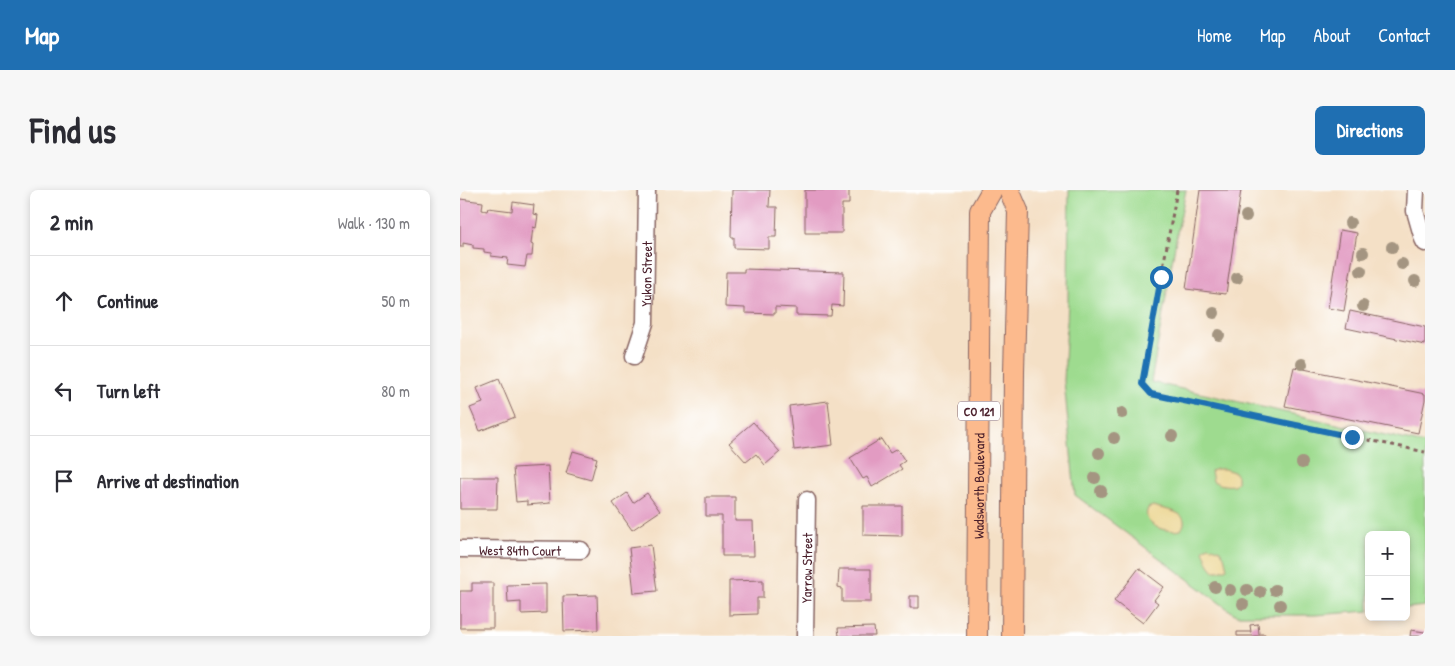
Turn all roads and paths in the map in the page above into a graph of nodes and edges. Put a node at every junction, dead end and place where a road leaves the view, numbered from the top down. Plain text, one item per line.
1 (647, 190) edge
2 (992, 190) edge
3 (1009, 190) edge
4 (1177, 190) edge
5 (1416, 190) edge
6 (1425, 242) edge
7 (634, 356) dead end
8 (1425, 452) edge
9 (807, 500) dead end
10 (460, 550) edge
11 (580, 550) dead end
12 (805, 636) edge
13 (977, 636) edge
14 (1012, 636) edge

1 - 7 street, Yukon Street
2 - 13 main road, Wadsworth Boulevard / CO 121
3 - 14 main road, CO 121
4 - 8 path
5 - 6 street
9 - 12 street, Yarrow Street
10 - 11 street, West 84th Court

